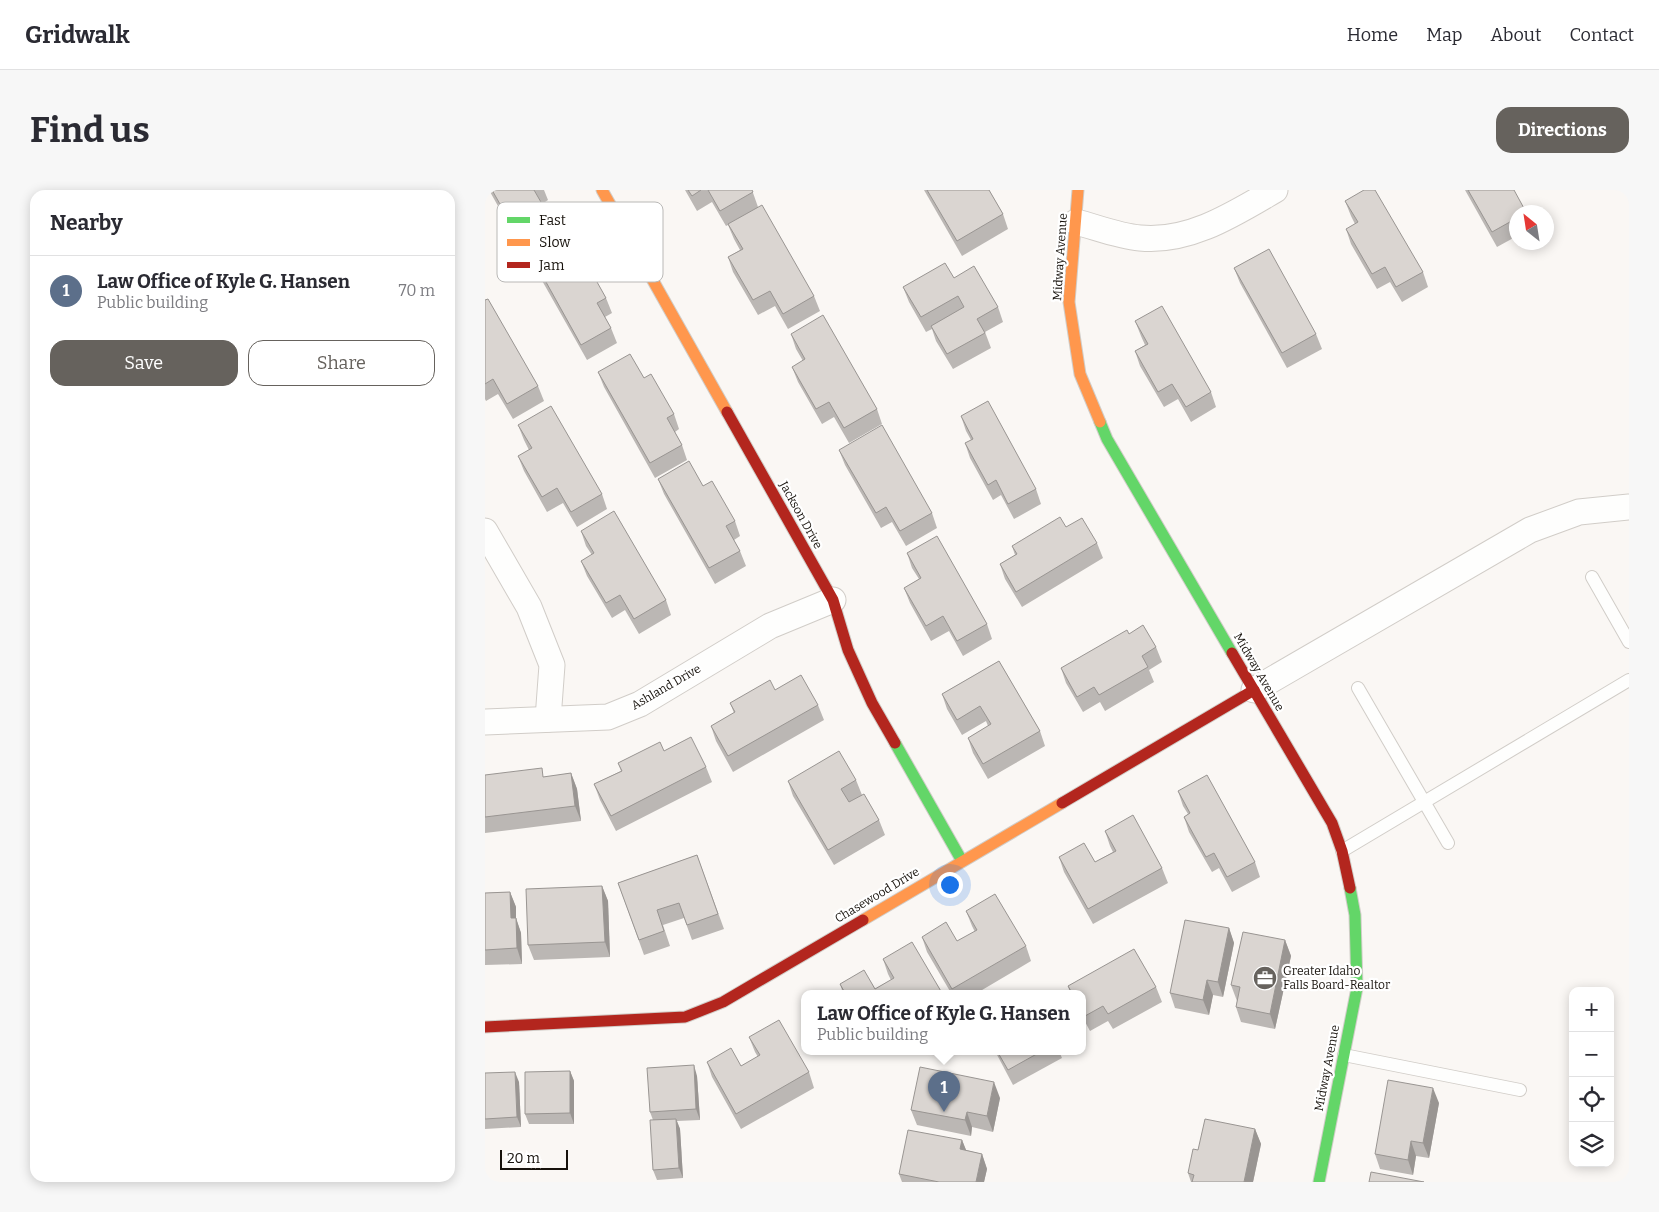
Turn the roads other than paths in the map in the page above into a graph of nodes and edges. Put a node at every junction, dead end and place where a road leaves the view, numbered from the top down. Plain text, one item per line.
1 (602, 190) edge
2 (1078, 190) edge
3 (1275, 190) edge
4 (609, 202) edge
5 (1076, 222) junction
6 (654, 282) edge
7 (1629, 507) edge
8 (485, 531) edge
9 (1592, 577) dead end
10 (833, 600) junction
11 (1629, 642) edge
12 (1629, 680) edge
13 (1358, 688) dead end
14 (1254, 690) junction
15 (548, 718) junction
16 (485, 722) edge
17 (1423, 802) junction
18 (1448, 843) dead end
19 (1342, 851) junction
20 (962, 861) junction
21 (485, 1027) edge
22 (1344, 1055) junction
23 (1520, 1090) dead end
24 (1319, 1182) edge

1 - 4 street, Jackson Drive
2 - 5 street, Midway Avenue
3 - 5 street
5 - 14 street, Midway Avenue
6 - 10 street, Jackson Drive
7 - 14 street
8 - 15 street
9 - 11 lane
10 - 15 street, Ashland Drive
10 - 20 street, Jackson Drive
12 - 17 lane
13 - 17 lane
14 - 19 street, Midway Avenue
14 - 20 street, Chasewood Drive
15 - 16 street, Ashland Drive
17 - 18 lane
17 - 19 lane
19 - 22 street, Midway Avenue
20 - 21 street, Chasewood Drive
22 - 23 lane
22 - 24 street, Midway Avenue

